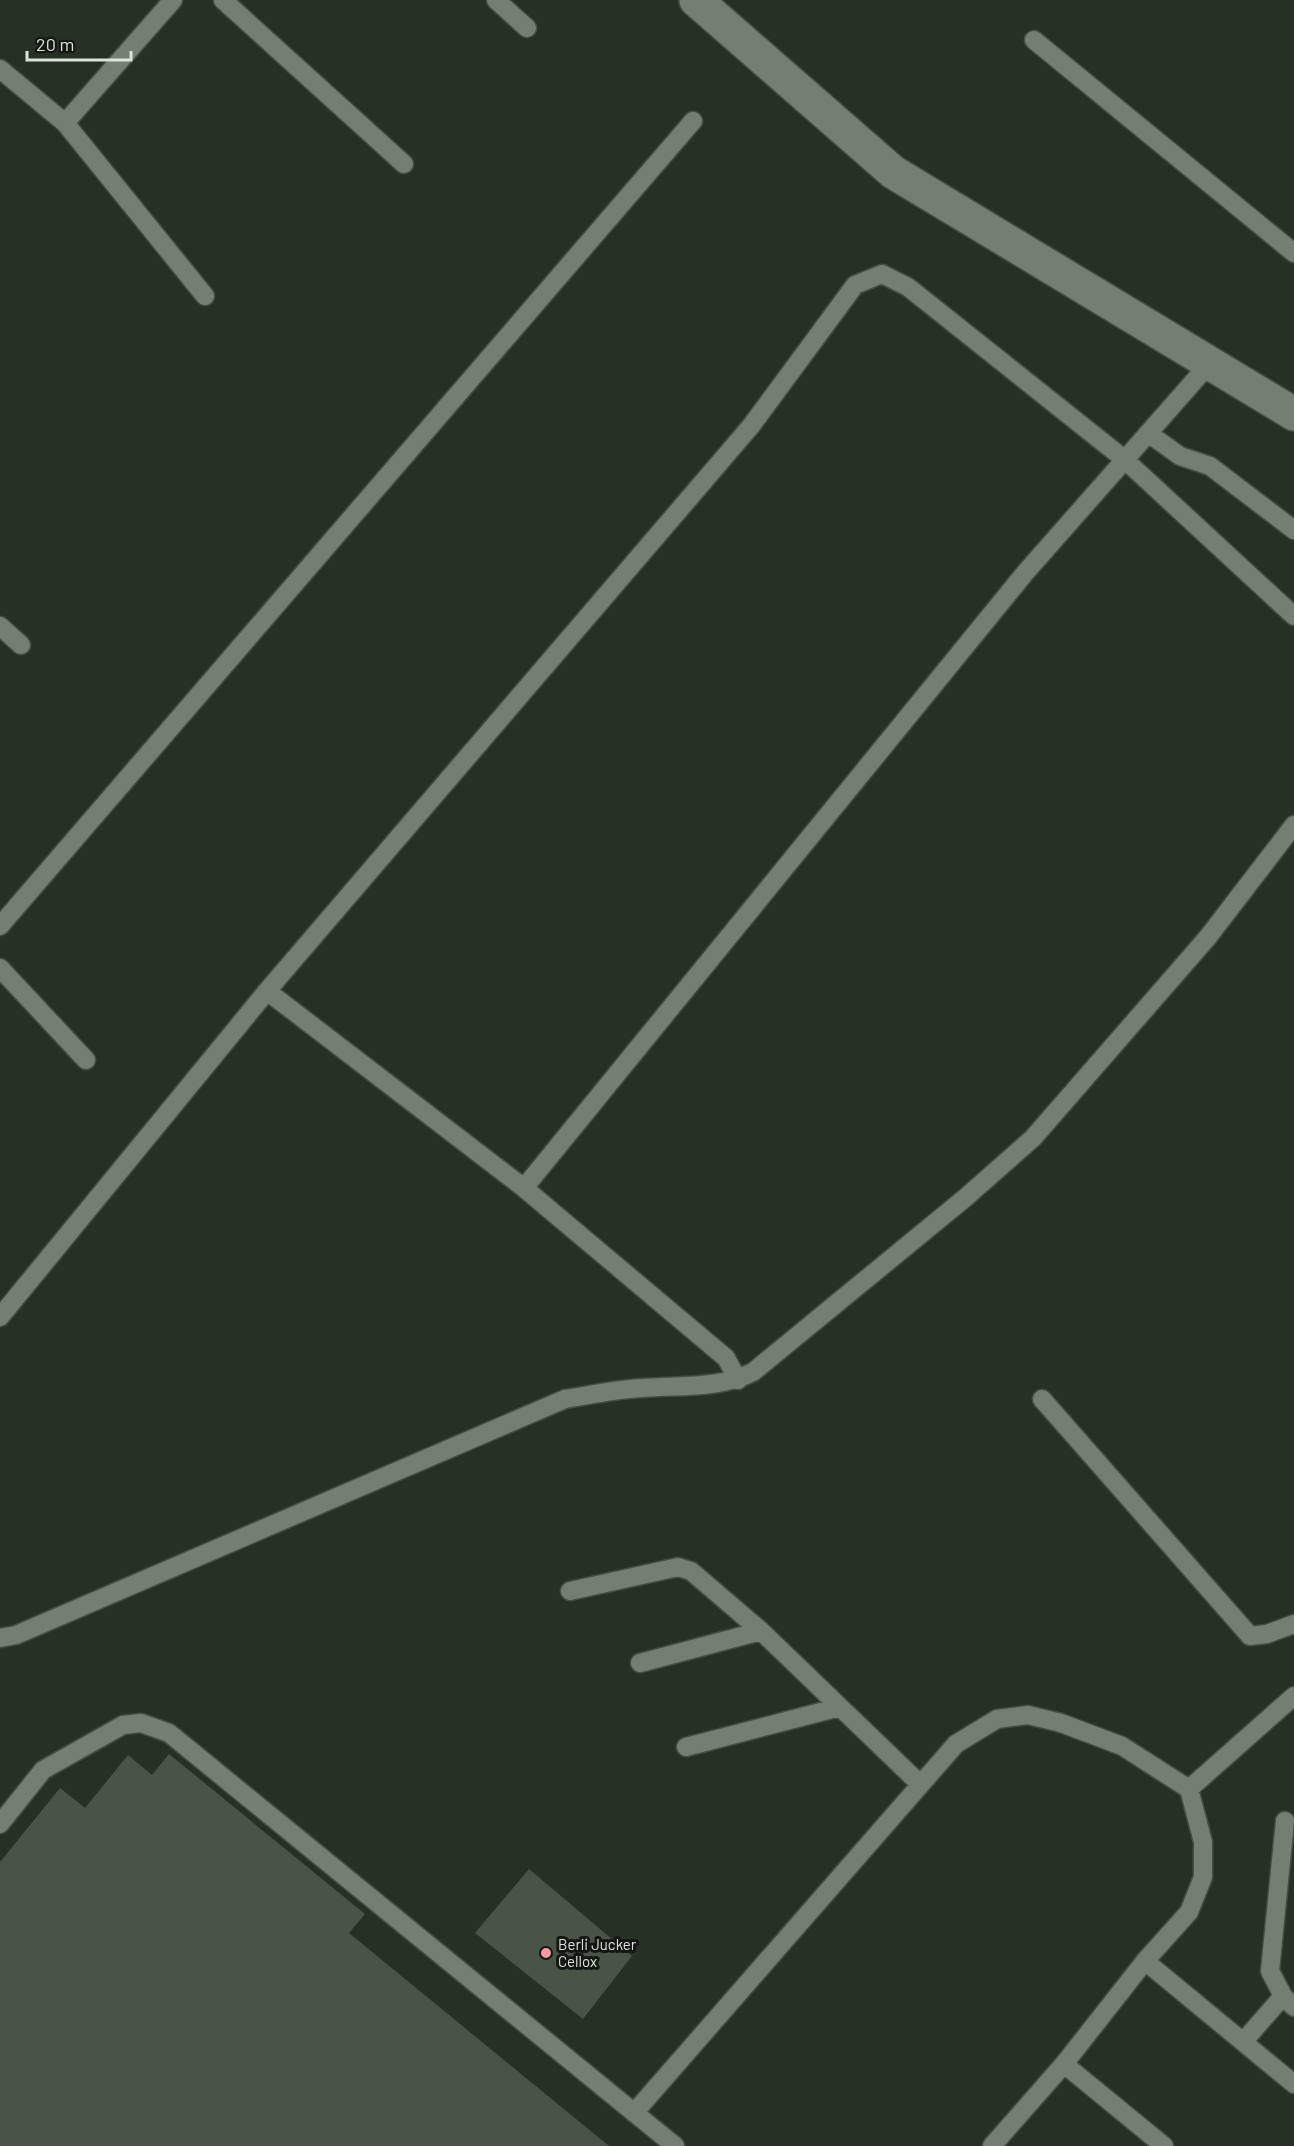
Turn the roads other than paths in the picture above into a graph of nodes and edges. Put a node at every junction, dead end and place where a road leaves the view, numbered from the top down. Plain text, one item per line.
1 (173, 0) edge
2 (223, 0) edge
3 (496, 0) edge
4 (696, 0) edge
5 (527, 28) dead end
6 (1034, 40) dead end
7 (0, 69) edge
8 (693, 121) dead end
9 (65, 123) junction
10 (404, 164) dead end
11 (1294, 253) edge
12 (205, 296) dead end
13 (1210, 363) junction
14 (1294, 414) edge
15 (1148, 433) junction
16 (1124, 459) junction
17 (1294, 530) edge
18 (1294, 616) edge
19 (0, 626) edge
20 (21, 645) dead end
21 (1294, 825) edge
22 (0, 926) edge
23 (0, 968) edge
24 (267, 991) junction
25 (86, 1060) dead end
26 (524, 1188) junction
27 (0, 1317) edge
28 (738, 1380) junction
29 (1042, 1399) dead end
30 (570, 1591) dead end
31 (1294, 1624) edge
32 (761, 1631) junction
33 (0, 1638) edge
34 (640, 1663) dead end
35 (1294, 1695) edge
36 (840, 1707) junction
37 (686, 1747) dead end
38 (920, 1784) junction
39 (1189, 1789) junction
40 (1286, 1821) dead end
41 (0, 1824) edge
42 (1145, 1961) junction
43 (1289, 2002) edge
44 (1243, 2042) junction
45 (1064, 2064) junction
46 (1294, 2084) edge
47 (634, 2113) junction
48 (675, 2146) edge
49 (992, 2146) edge
50 (1164, 2146) edge

1 - 9 lane
2 - 10 lane
3 - 5 lane
4 - 13 street
6 - 11 lane
7 - 9 lane
8 - 22 lane
9 - 12 lane
13 - 14 street
13 - 15 lane
15 - 16 lane
15 - 17 lane
16 - 18 lane
16 - 24 lane
16 - 26 lane
19 - 20 lane
21 - 28 lane
23 - 25 lane
24 - 26 lane
24 - 27 lane
26 - 28 lane
28 - 33 lane
29 - 31 lane
30 - 32 lane
32 - 34 lane
32 - 36 lane
35 - 39 lane
36 - 37 lane
36 - 38 lane
38 - 39 lane
38 - 47 lane
39 - 42 lane
40 - 43 lane
41 - 47 lane
42 - 44 lane
42 - 45 lane
43 - 44 lane
44 - 46 lane
45 - 49 lane
45 - 50 lane
47 - 48 lane

